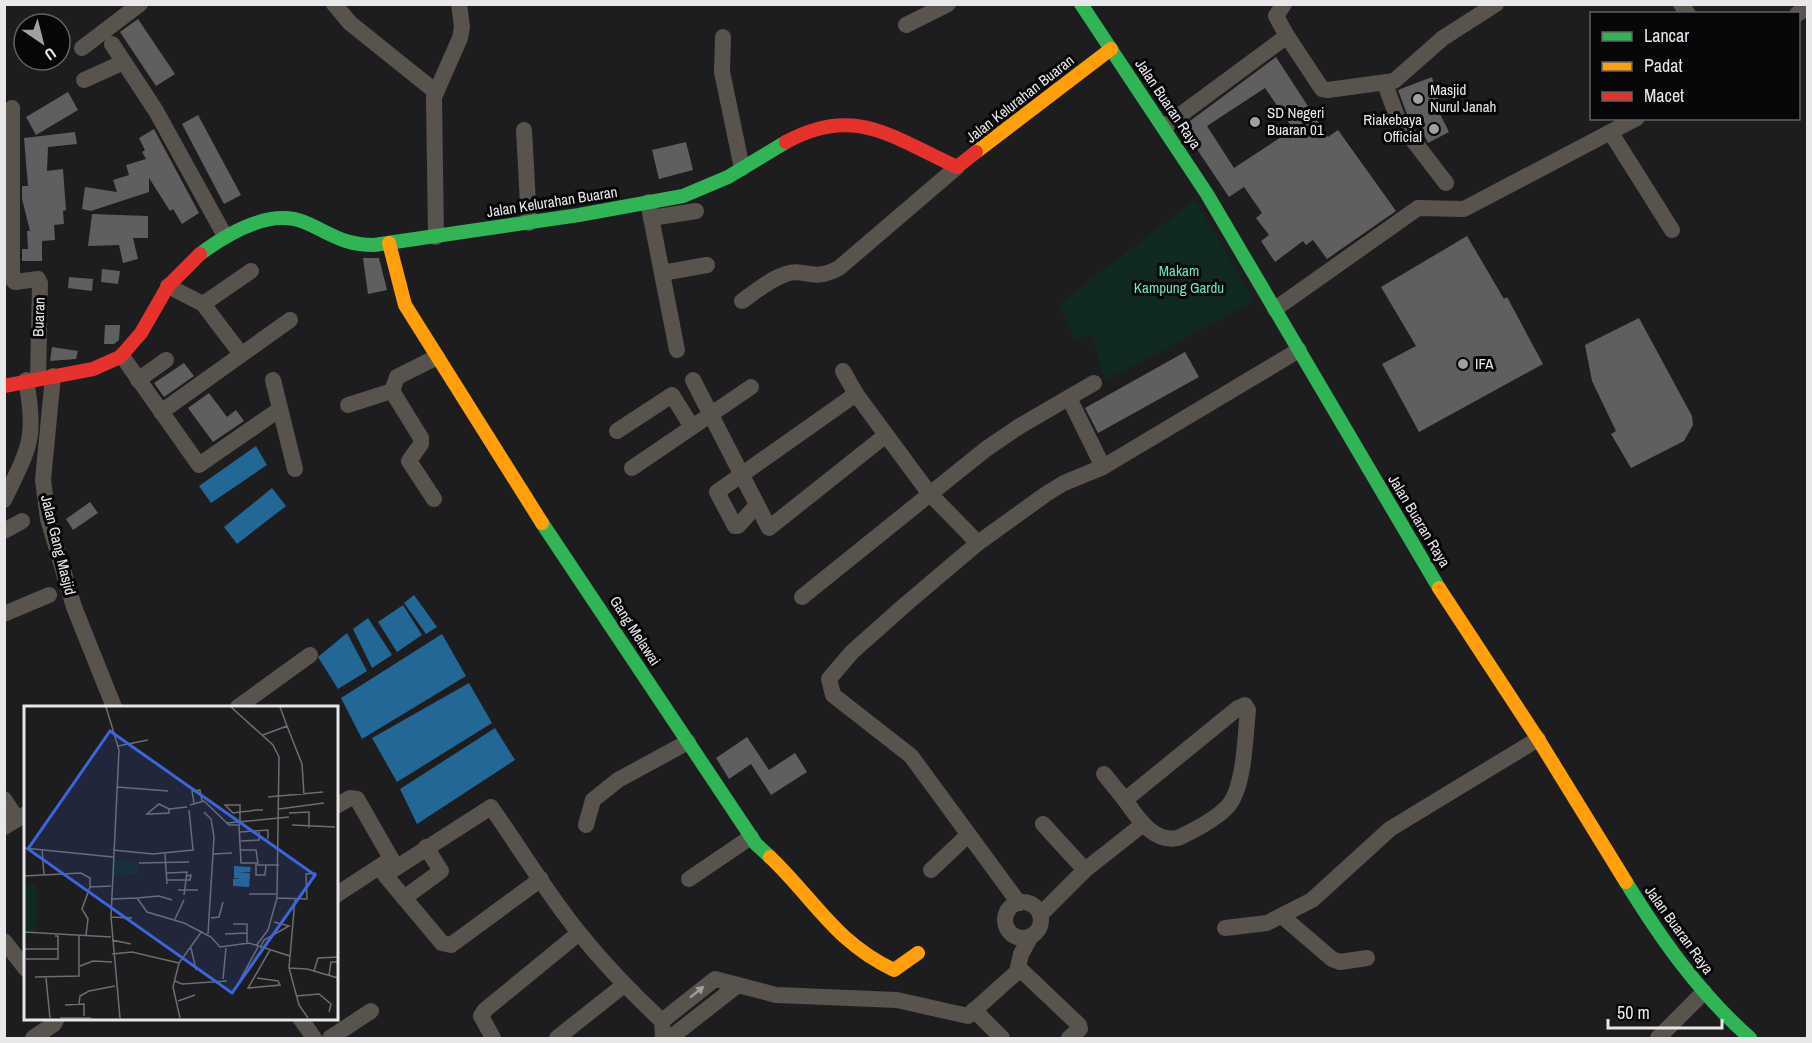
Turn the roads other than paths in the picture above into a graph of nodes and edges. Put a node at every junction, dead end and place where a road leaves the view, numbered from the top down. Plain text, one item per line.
1 (140, 4) edge
2 (334, 4) edge
3 (459, 4) edge
4 (948, 4) edge
5 (1081, 4) edge
6 (1284, 4) edge
7 (1496, 4) edge
8 (906, 25) dead end
9 (1287, 36) junction
10 (723, 37) dead end
11 (112, 44) dead end
12 (82, 48) dead end
13 (1111, 49) junction
14 (124, 62) junction
15 (84, 80) dead end
16 (1385, 84) junction
17 (436, 92) junction
18 (12, 108) dead end
19 (1634, 120) edge
20 (1164, 127) junction
21 (524, 130) dead end
22 (1611, 133) junction
23 (957, 167) junction
24 (742, 168) junction
25 (1446, 183) dead end
26 (649, 210) junction
27 (696, 211) dead end
28 (529, 223) junction
29 (1672, 230) dead end
30 (225, 237) junction
31 (436, 237) junction
32 (389, 243) junction
33 (707, 265) dead end
34 (251, 271) dead end
35 (662, 273) junction
36 (168, 286) junction
37 (742, 301) dead end
38 (203, 304) junction
39 (1275, 309) junction
40 (290, 320) dead end
41 (677, 350) dead end
42 (1299, 350) junction
43 (241, 354) junction
44 (122, 356) junction
45 (437, 357) junction
46 (166, 360) dead end
47 (843, 371) dead end
48 (39, 378) junction
49 (138, 380) junction
50 (273, 380) dead end
51 (693, 380) dead end
52 (1094, 384) dead end
53 (4, 386) edge
54 (751, 387) dead end
55 (392, 391) junction
56 (856, 394) junction
57 (1069, 398) junction
58 (348, 405) dead end
59 (280, 409) junction
60 (161, 412) junction
61 (711, 415) junction
62 (692, 428) junction
63 (617, 431) dead end
64 (886, 435) junction
65 (1103, 467) junction
66 (632, 468) dead end
67 (295, 469) dead end
68 (742, 477) junction
69 (929, 494) junction
70 (434, 499) dead end
71 (4, 500) edge
72 (756, 506) junction
73 (22, 521) dead end
74 (4, 531) edge
75 (978, 543) junction
76 (49, 594) dead end
77 (802, 597) dead end
78 (4, 614) edge
79 (310, 655) dead end
80 (114, 706) edge
81 (239, 706) edge
82 (1223, 723) junction
83 (1538, 739) junction
84 (688, 742) junction
85 (1244, 748) junction
86 (1104, 774) dead end
87 (4, 800) edge
88 (1125, 800) junction
89 (338, 805) edge
90 (16, 820) edge
91 (1043, 824) dead end
92 (586, 825) dead end
93 (1142, 825) junction
94 (967, 836) junction
95 (751, 837) junction
96 (426, 847) junction
97 (394, 863) junction
98 (931, 870) dead end
99 (1085, 870) junction
100 (541, 879) junction
101 (689, 879) dead end
102 (338, 894) edge
103 (404, 898) junction
104 (1018, 903) junction
105 (1040, 915) junction
106 (1283, 916) junction
107 (1225, 928) dead end
108 (579, 933) junction
109 (1031, 936) junction
110 (4, 941) edge
111 (918, 954) dead end
112 (1367, 958) dead end
113 (24, 966) edge
114 (1018, 967) junction
115 (624, 985) junction
116 (738, 985) junction
117 (1704, 992) junction
118 (974, 1010) junction
119 (371, 1011) dead end
120 (56, 1019) edge
121 (301, 1019) edge
122 (662, 1021) junction
123 (33, 1038) edge
124 (314, 1038) edge
125 (330, 1038) edge
126 (493, 1038) edge
127 (557, 1038) edge
128 (663, 1038) edge
129 (670, 1038) edge
130 (1002, 1038) edge
131 (1069, 1038) edge
132 (1658, 1038) edge
133 (1750, 1038) edge

1 - 12 street
2 - 17 street
3 - 17 street
4 - 8 street
5 - 13 street, Jalan Buaran Raya
6 - 9 street
7 - 16 street
9 - 16 street
9 - 20 street
10 - 24 street
11 - 14 street
13 - 20 street, Jalan Buaran Raya
13 - 23 street, Jalan Kelurahan Buaran
14 - 15 street
14 - 30 street
16 - 25 street
17 - 31 street
18 - 48 street, Buaran
19 - 22 street
20 - 39 street, Jalan Buaran Raya
21 - 28 street
22 - 29 street
22 - 39 street
23 - 24 street, Jalan Kelurahan Buaran
23 - 37 street
24 - 26 street, Jalan Kelurahan Buaran
26 - 27 street
26 - 28 street, Jalan Kelurahan Buaran
26 - 35 street
28 - 31 street, Jalan Kelurahan Buaran
30 - 32 street, Jalan Kelurahan Buaran
30 - 36 street, Jalan Kelurahan Buaran
31 - 32 street, Jalan Kelurahan Buaran
32 - 45 street, Gang Melawai
33 - 35 street
34 - 38 street
35 - 41 street
36 - 38 street
36 - 44 street, Jalan Kelurahan Buaran
38 - 43 street
39 - 42 street, Jalan Buaran Raya
40 - 43 street
42 - 65 street
42 - 83 street, Jalan Buaran Raya
43 - 60 street
44 - 48 street, Jalan Kelurahan Buaran
44 - 49 street
45 - 55 street
45 - 84 street, Gang Melawai
46 - 49 street
47 - 56 street
48 - 53 street, Jalan Kelurahan Buaran
48 - 71 street
48 - 80 street, Jalan Gang Masjid
49 - 60 street
50 - 59 street
51 - 61 street
52 - 57 street
54 - 61 street
55 - 58 street
55 - 70 street
56 - 64 street
56 - 68 street
57 - 65 street
57 - 69 street
59 - 60 street
59 - 67 street
61 - 62 street
61 - 68 street
62 - 63 street
62 - 66 street
64 - 69 street
64 - 72 street
65 - 75 street
68 - 72 street
68 - 72 street
69 - 75 street
69 - 77 street
73 - 74 street
75 - 94 street
76 - 78 street
79 - 81 street
82 - 85 street
82 - 85 street
82 - 88 street
83 - 106 street
83 - 117 street, Jalan Buaran Raya
84 - 92 street
84 - 95 street, Gang Melawai
85 - 93 street
86 - 88 street
87 - 90 street
88 - 93 street
89 - 97 street
91 - 99 street
93 - 99 street
94 - 98 street
94 - 104 street
95 - 101 street
95 - 111 street, Gang Melawai
96 - 97 street
96 - 100 street
96 - 103 street
97 - 102 street
97 - 103 street
99 - 105 street
100 - 103 street
100 - 108 street
104 - 105 street
104 - 109 street
105 - 109 street
106 - 107 street
106 - 112 street
108 - 115 street
108 - 126 street
109 - 114 street
110 - 113 street
114 - 118 street
114 - 131 street
115 - 122 street
115 - 127 street
116 - 118 street
122 -> 116 street
116 - 129 street
117 - 132 street
117 - 133 street, Jalan Buaran Raya
118 - 130 street
119 - 125 street
120 - 123 street
121 - 124 street
122 - 128 street

